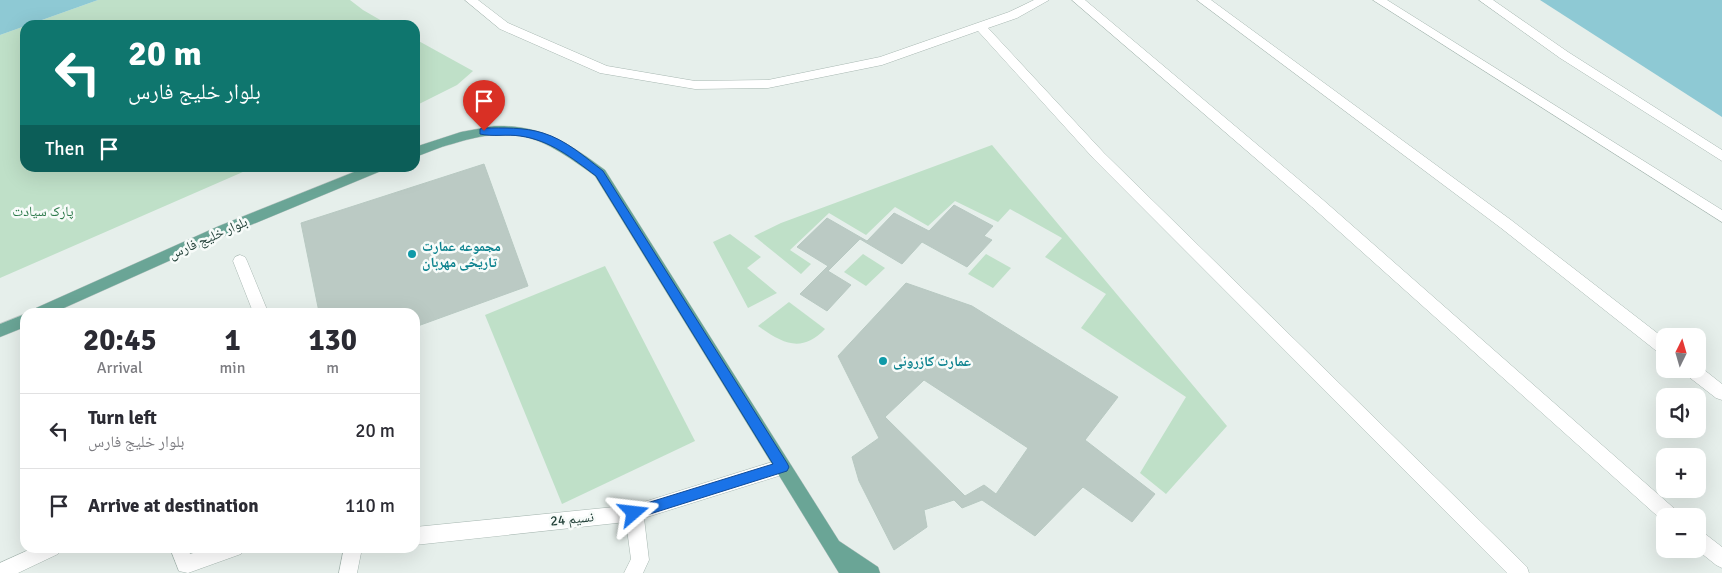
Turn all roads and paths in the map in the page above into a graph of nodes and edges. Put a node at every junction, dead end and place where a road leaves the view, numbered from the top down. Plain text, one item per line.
1 (471, 0) edge
2 (1043, 0) edge
3 (1078, 0) edge
4 (1204, 0) edge
5 (1379, 0) edge
6 (1485, 0) edge
7 (980, 26) junction
8 (420, 150) edge
9 (1722, 156) edge
10 (366, 172) edge
11 (1722, 217) edge
12 (240, 261) dead end
13 (50, 308) edge
14 (260, 308) edge
15 (20, 322) edge
16 (0, 331) edge
17 (1656, 341) edge
18 (1703, 378) edge
19 (1722, 393) edge
20 (782, 467) junction
21 (1661, 508) edge
22 (634, 513) junction
23 (420, 535) edge
24 (830, 544) junction
25 (1706, 546) edge
26 (41, 553) edge
27 (181, 553) edge
28 (221, 553) edge
29 (352, 553) edge
30 (1722, 559) edge
31 (0, 572) edge
32 (348, 573) edge
33 (633, 573) edge
34 (849, 573) edge
35 (871, 573) edge
36 (1520, 573) edge

1 - 7 street
2 - 7 street
3 - 21 street
4 - 17 street
5 - 11 street
6 - 9 street
7 - 36 street
8 - 20 main road
10 - 13 main road, بلوار خلیج فارس
12 - 14 street
15 - 16 main road
18 - 19 street
20 - 22 street, نسیم 24
20 - 24 main road
22 - 23 street, نسیم 24
22 - 33 street
24 - 34 main road
24 - 35 main road
25 - 30 street
26 - 31 street
27 - 28 street
29 - 32 street

